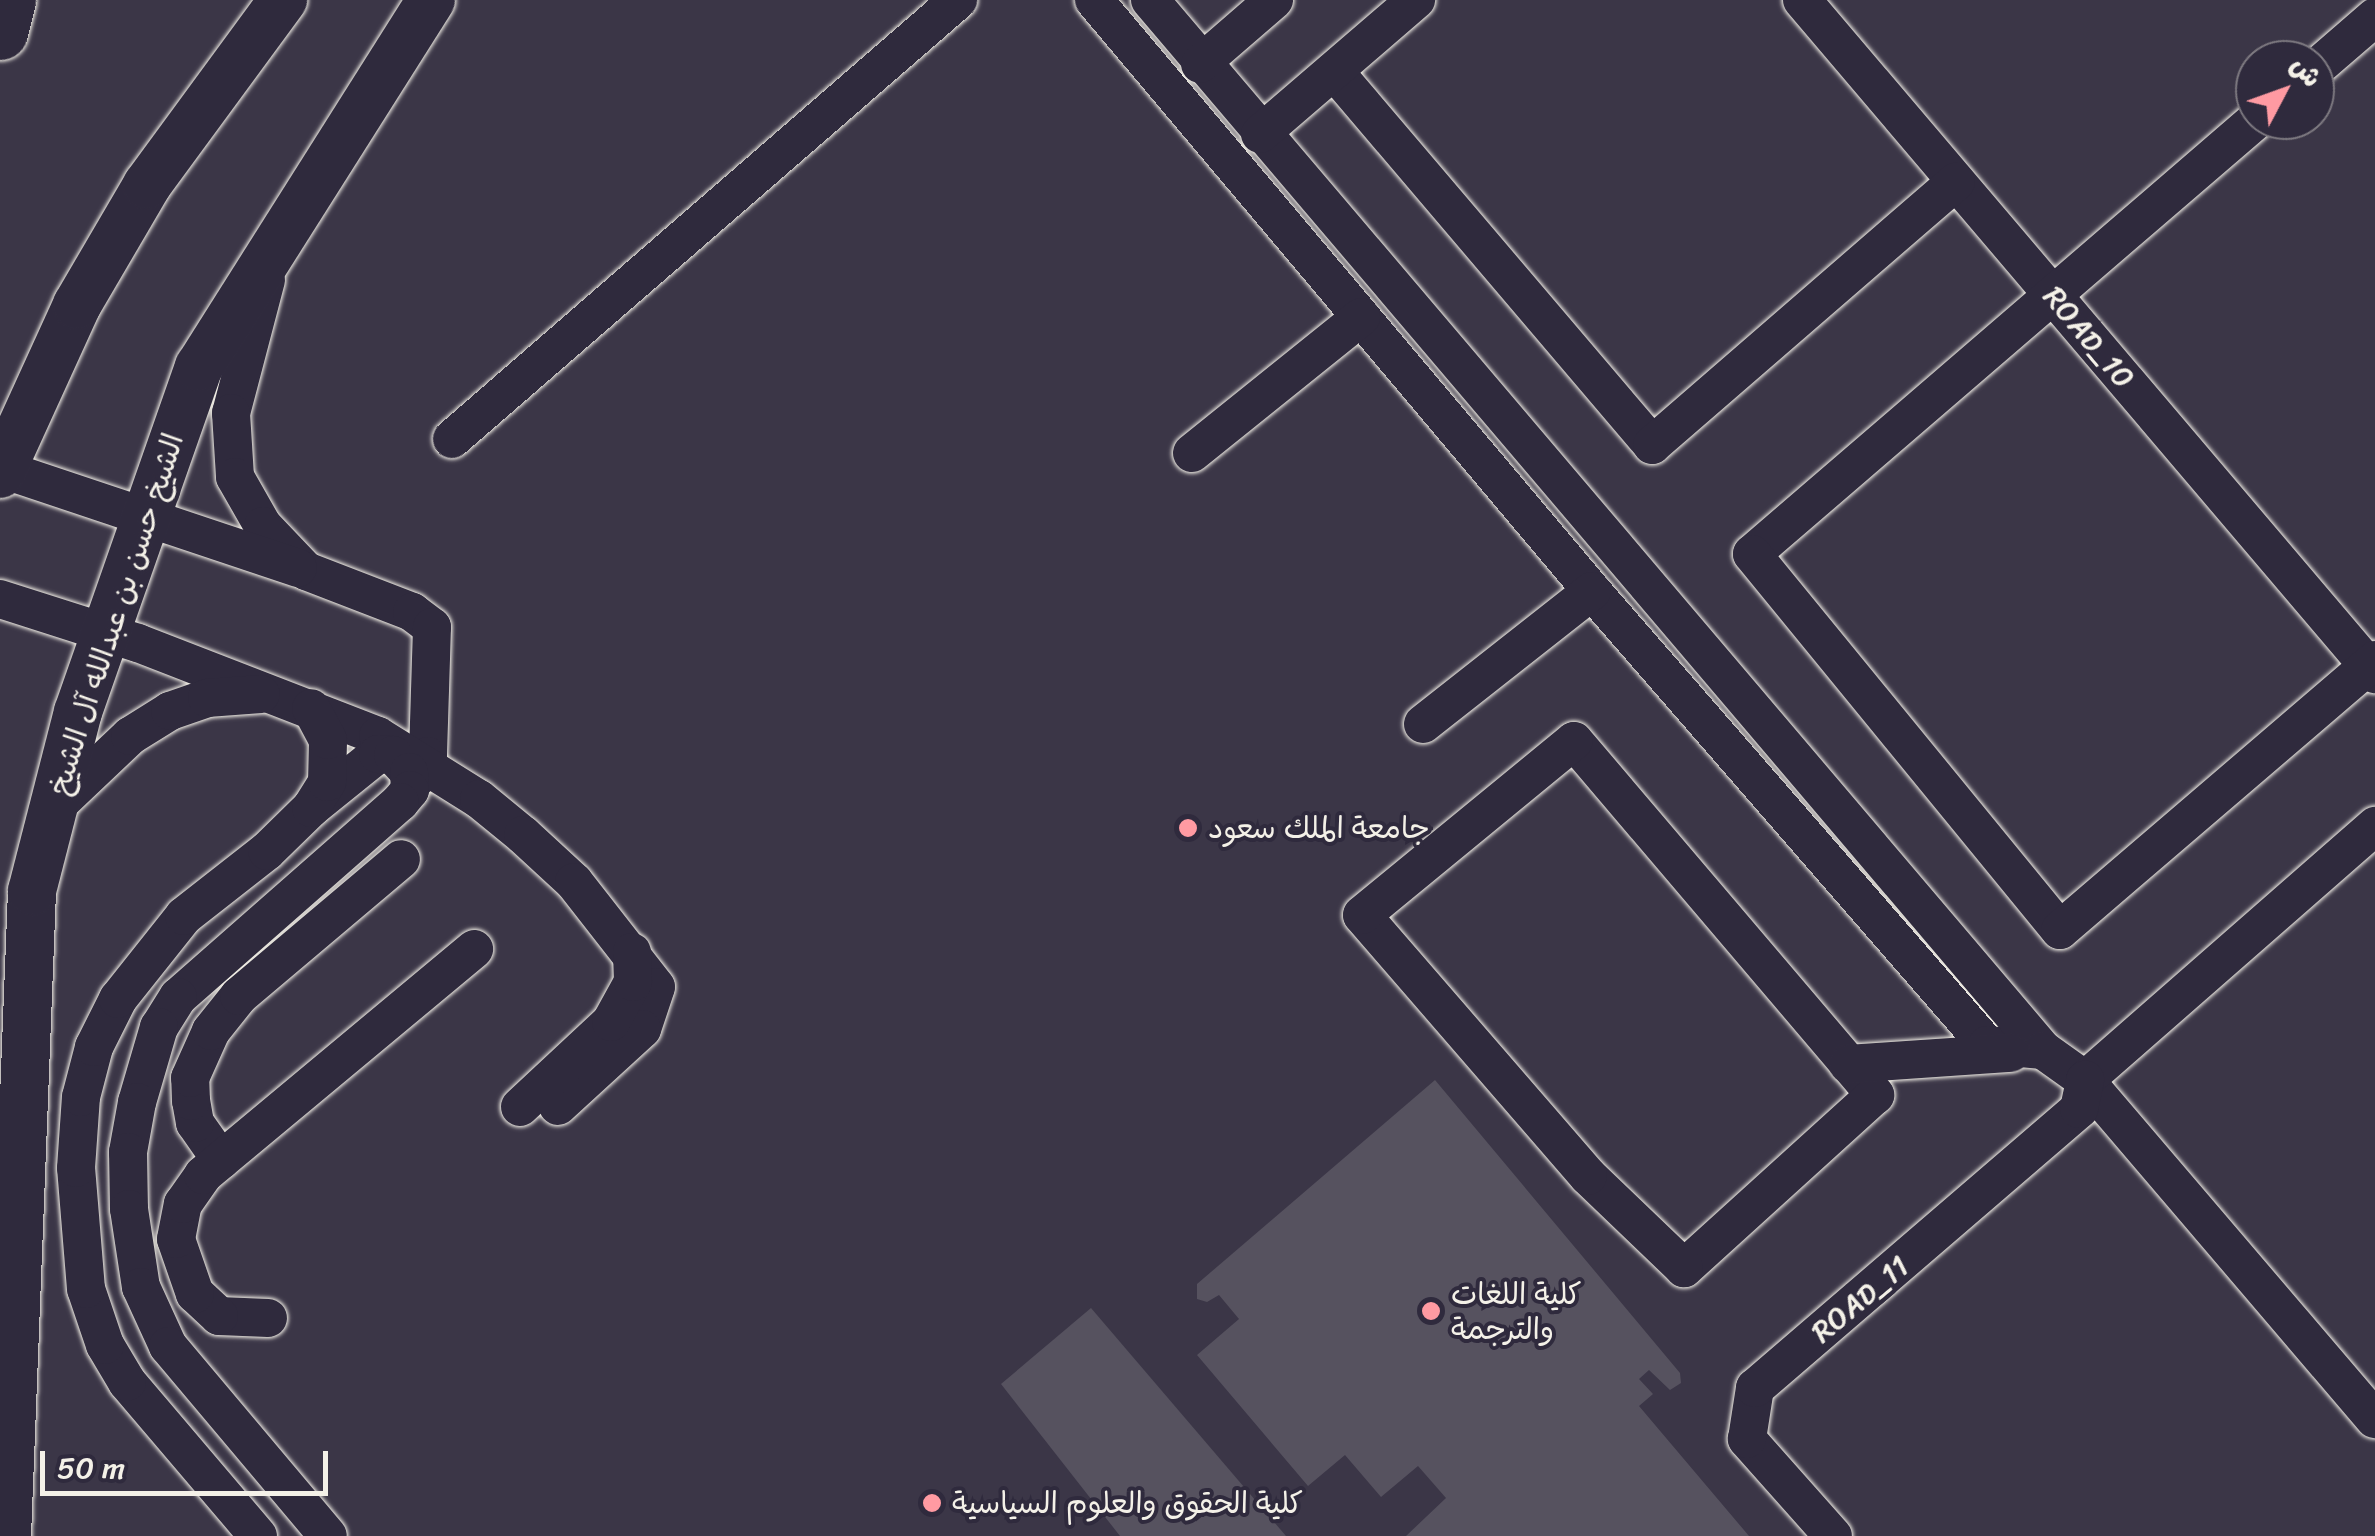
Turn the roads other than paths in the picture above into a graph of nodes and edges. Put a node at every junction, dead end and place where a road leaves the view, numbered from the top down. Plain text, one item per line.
1 (8, 0) edge
2 (283, 0) edge
3 (431, 0) edge
4 (958, 0) edge
5 (1094, 0) edge
6 (1150, 0) edge
7 (1274, 0) edge
8 (1416, 0) edge
9 (1802, 0) edge
10 (2375, 17) edge
11 (0, 32) edge
12 (2335, 52) edge
13 (1200, 64) junction
14 (1334, 71) junction
15 (1260, 134) junction
16 (2235, 138) edge
17 (1956, 182) junction
18 (280, 231) junction
19 (2053, 294) junction
20 (1361, 318) junction
21 (452, 439) dead end
22 (1192, 453) dead end
23 (1, 472) edge
24 (145, 512) junction
25 (306, 570) junction
26 (1592, 590) junction
27 (0, 599) edge
28 (106, 633) junction
29 (2373, 667) edge
30 (302, 704) junction
31 (1423, 724) dead end
32 (418, 776) junction
33 (311, 808) junction
34 (52, 810) junction
35 (2375, 826) edge
36 (401, 859) dead end
37 (474, 949) dead end
38 (632, 952) junction
39 (2043, 1050) junction
40 (1848, 1064) junction
41 (2085, 1080) junction
42 (558, 1106) dead end
43 (520, 1107) dead end
44 (221, 1160) junction
45 (268, 1318) dead end
46 (2375, 1420) edge
47 (7, 1536) edge
48 (258, 1536) edge
49 (328, 1536) edge
50 (1833, 1536) edge

1 - 11 highway
2 - 23 main road
3 - 18 main road, الشيخ حسن بن عبدالله آل الشيخ
4 - 21 lane
5 - 20 lane
6 - 13 lane
7 - 13 lane
8 - 14 lane
9 - 17 lane, ROAD_10
10 - 12 lane
13 - 15 lane
14 - 15 lane
14 - 17 lane
15 - 39 lane
16 - 19 lane
17 - 19 lane, ROAD_10
18 - 24 main road, الشيخ حسن بن عبدالله آل الشيخ
18 - 25 lane
19 - 29 lane, ROAD_10
19 - 29 lane
20 - 22 lane
20 - 26 lane
23 - 24 lane
24 - 25 lane
24 - 28 main road, الشيخ حسن بن عبدالله آل الشيخ
25 - 32 lane
26 - 31 lane
26 - 39 lane
27 - 28 lane
28 - 30 lane
28 - 34 main road, الشيخ حسن بن عبدالله آل الشيخ
30 - 32 lane
30 - 33 lane
30 - 34 lane
32 - 33 lane
32 - 38 lane
32 - 49 lane
33 - 48 lane
34 - 47 main road, الشيخ حسن بن عبدالله آل الشيخ
35 - 41 lane
36 - 44 lane
37 - 44 lane
38 - 42 lane
38 - 43 lane
39 - 40 lane
39 - 41 lane
40 - 40 lane
41 - 46 lane
41 - 50 lane, ROAD_11
44 - 45 lane

